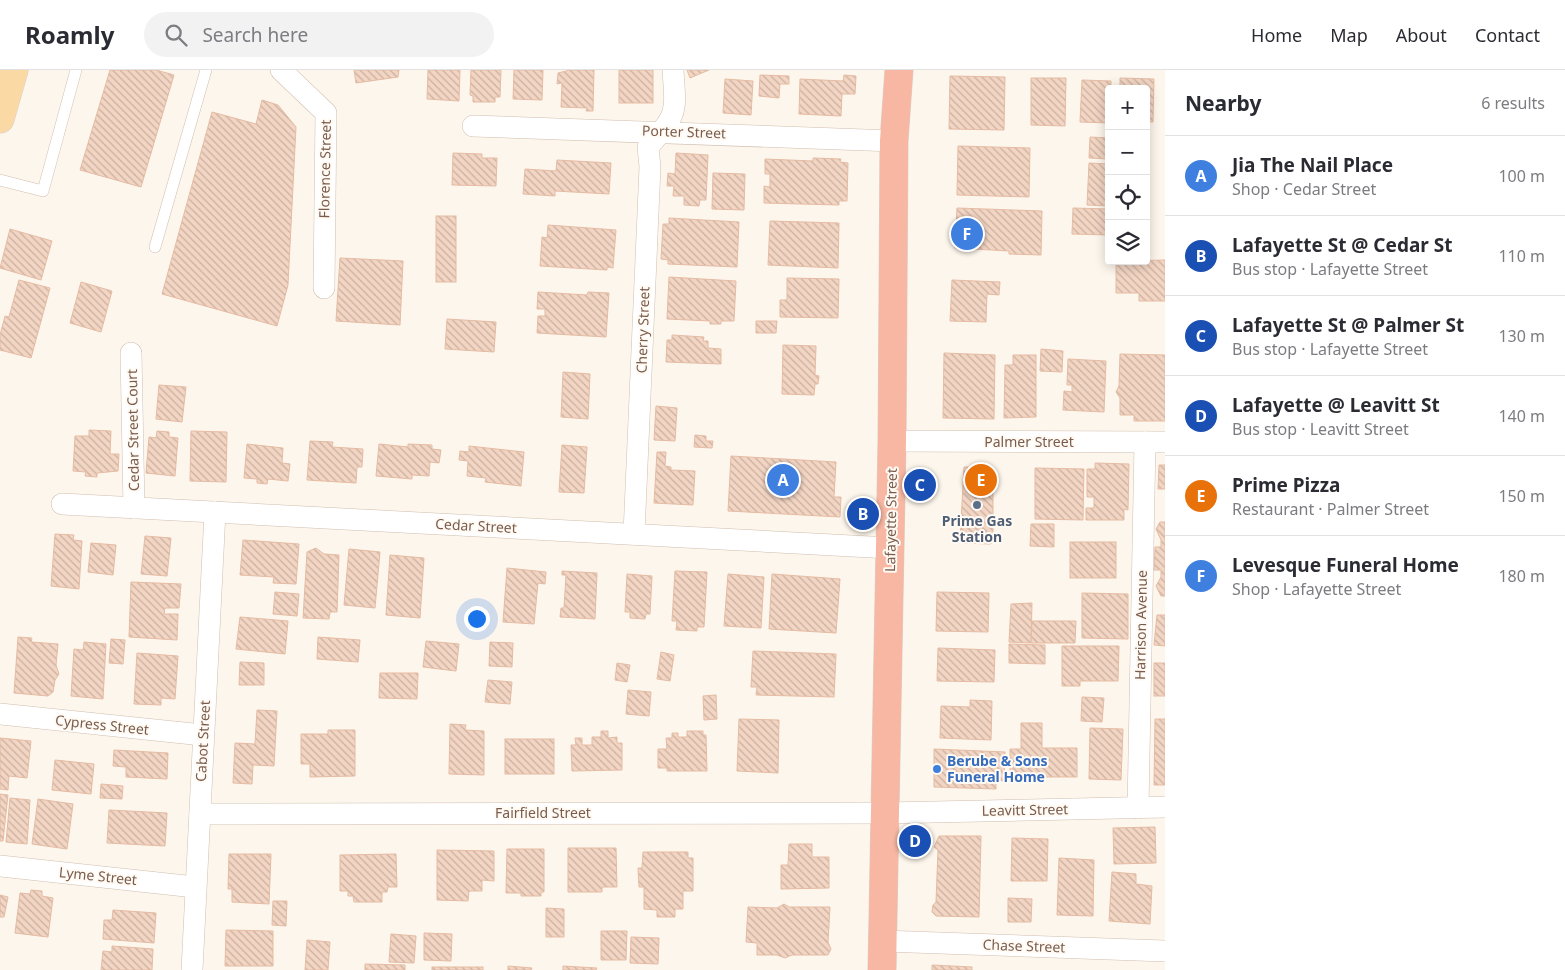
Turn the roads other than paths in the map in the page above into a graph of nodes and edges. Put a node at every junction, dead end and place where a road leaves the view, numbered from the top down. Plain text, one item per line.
1 (14, 70) edge
2 (76, 70) edge
3 (206, 70) edge
4 (281, 70) edge
5 (673, 70) edge
6 (899, 70) edge
7 (0, 119) edge
8 (473, 126) dead end
9 (663, 131) junction
10 (894, 141) junction
11 (0, 180) edge
12 (155, 247) dead end
13 (324, 288) dead end
14 (132, 353) dead end
15 (892, 441) junction
16 (1155, 442) edge
17 (62, 504) dead end
18 (134, 508) junction
19 (215, 512) junction
20 (634, 534) junction
21 (890, 548) junction
22 (0, 714) edge
23 (203, 735) junction
24 (1165, 807) edge
25 (1138, 808) junction
26 (885, 813) junction
27 (200, 814) junction
28 (0, 866) edge
29 (195, 887) junction
30 (883, 941) junction
31 (1165, 950) edge
32 (192, 970) edge
33 (882, 970) edge

1 - 7 main road
2 - 11 lane
3 - 12 lane
4 - 13 street, Florence Street
5 - 9 street, Cherry Street
6 - 10 highway, Lafayette Street
8 - 9 street, Porter Street
9 - 10 street, Porter Street
9 - 20 street, Cherry Street
10 - 15 highway, Lafayette Street
14 - 18 street, Cedar Street Court
15 - 16 street, Palmer Street
15 - 21 highway, Lafayette Street
16 - 25 street, Harrison Avenue
17 - 18 street, Cedar Street
18 - 19 street, Cedar Street
19 - 20 street, Cedar Street
19 - 23 street, Cabot Street
20 - 21 street, Cedar Street
21 - 26 highway, Lafayette Street
22 - 23 street, Cypress Street
23 - 27 street, Cabot Street
24 - 25 street, Leavitt Street
25 - 26 street, Leavitt Street
26 - 27 street, Fairfield Street
26 - 30 highway, Lafayette Street
27 - 29 street, Cabot Street
28 - 29 street, Lyme Street
29 - 32 street, Cabot Street
30 - 31 street, Chase Street
30 - 33 highway, Lafayette Street

